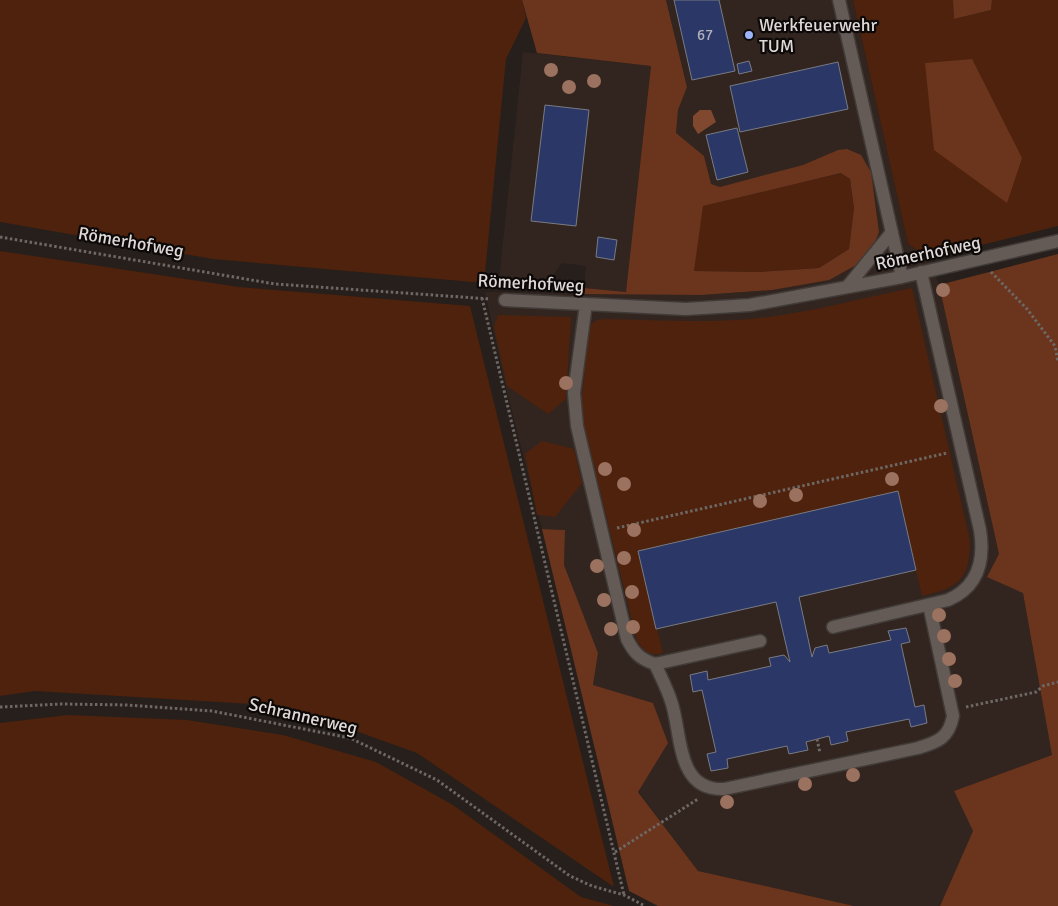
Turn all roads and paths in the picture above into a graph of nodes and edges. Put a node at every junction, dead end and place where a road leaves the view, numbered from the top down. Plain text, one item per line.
1 (839, 0) edge
2 (892, 232) junction
3 (0, 237) edge
4 (1058, 241) edge
5 (979, 260) junction
6 (921, 272) junction
7 (902, 276) junction
8 (847, 287) junction
9 (482, 298) junction
10 (505, 300) joint
11 (586, 304) junction
12 (1058, 362) edge
13 (962, 450) junction
14 (602, 531) junction
15 (929, 605) junction
16 (833, 626) dead end
17 (760, 641) dead end
18 (655, 664) junction
19 (1058, 682) edge
20 (0, 707) edge
21 (952, 711) junction
22 (713, 790) junction
23 (615, 852) junction
24 (624, 895) junction
25 (645, 906) edge

1 - 2 street
2 - 7 street
2 - 8 street
3 - 9 path, Römerhofweg
4 - 5 street, Römerhofweg
5 - 6 street, Römerhofweg
5 - 12 path
6 - 7 street, Römerhofweg
6 - 13 street
7 - 8 street, Römerhofweg
8 - 11 street, Römerhofweg
9 - 10 path, Römerhofweg
9 - 23 path
10 - 11 street, Römerhofweg
11 - 14 street
13 - 14 path
13 - 15 street
14 - 18 street
15 - 16 street
15 - 21 street
17 - 18 street
18 - 22 street
19 - 21 path
20 - 24 path, Schrannerweg
21 - 22 street
22 - 23 path
23 - 24 path
24 - 25 path, Schrannerweg

